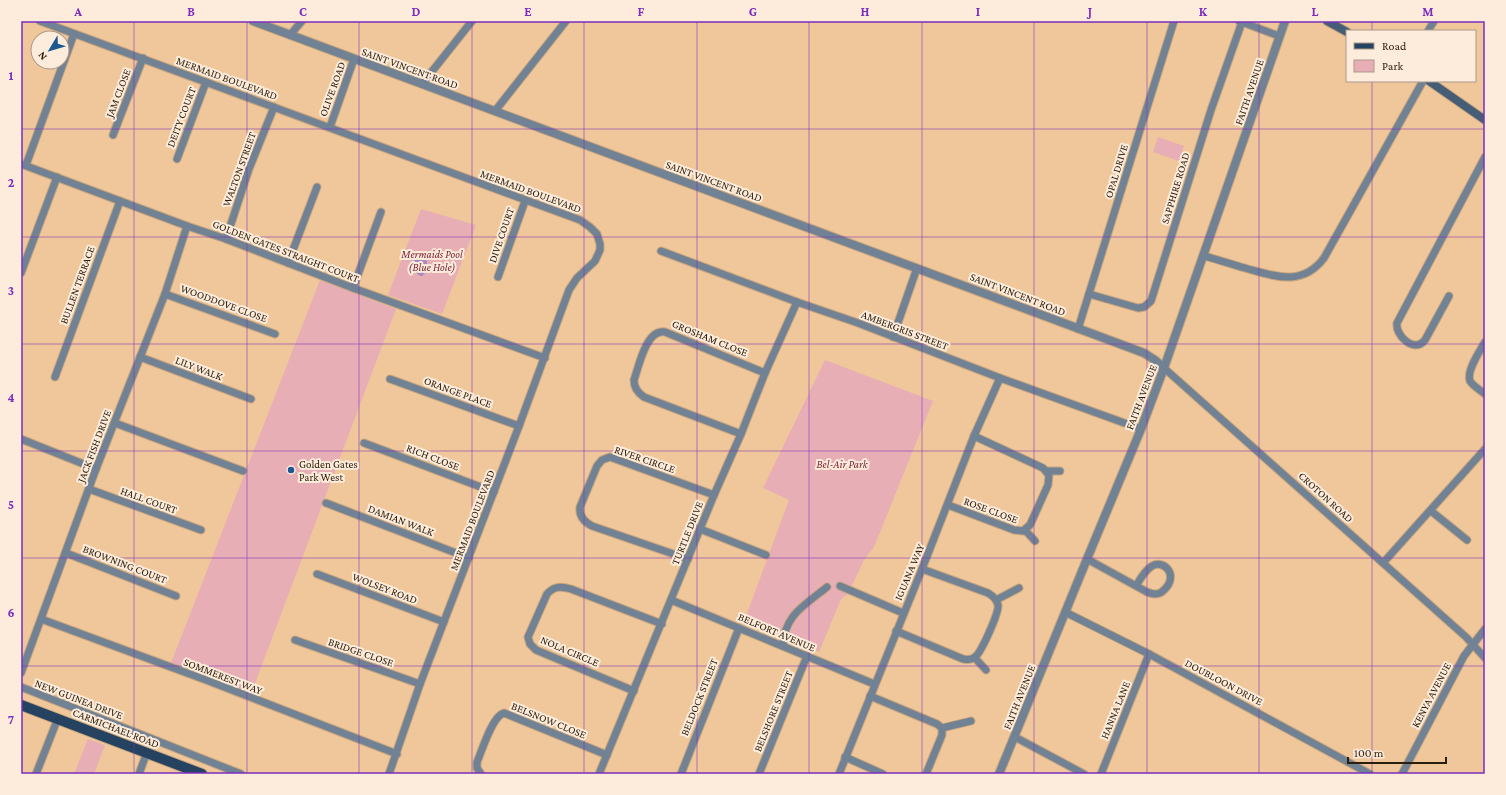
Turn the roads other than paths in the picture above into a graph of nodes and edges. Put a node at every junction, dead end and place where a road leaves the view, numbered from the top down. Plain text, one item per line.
1 (40, 21) edge
2 (253, 21) edge
3 (302, 21) edge
4 (566, 21) edge
5 (1174, 21) edge
6 (1285, 21) edge
7 (1327, 21) edge
8 (1434, 21) edge
9 (468, 22) edge
10 (1240, 22) edge
11 (1429, 30) edge
12 (1346, 31) edge
13 (74, 34) junction
14 (290, 35) junction
15 (1279, 36) junction
16 (143, 58) junction
17 (354, 59) junction
18 (206, 82) junction
19 (1422, 82) edge
20 (1430, 82) edge
21 (422, 84) junction
22 (274, 107) junction
23 (495, 111) junction
24 (1485, 120) edge
25 (330, 127) junction
26 (113, 135) dead end
27 (1485, 157) edge
28 (177, 159) dead end
29 (23, 164) edge
30 (57, 177) junction
31 (317, 187) dead end
32 (120, 201) junction
33 (525, 201) junction
34 (381, 212) dead end
35 (187, 226) junction
36 (226, 239) junction
37 (661, 251) dead end
38 (1204, 256) junction
39 (288, 263) junction
40 (917, 268) junction
41 (21, 273) edge
42 (498, 277) dead end
43 (353, 288) junction
44 (165, 294) junction
45 (1089, 294) junction
46 (1449, 296) dead end
47 (797, 302) junction
48 (1078, 328) junction
49 (275, 334) dead end
50 (893, 337) junction
51 (1485, 342) edge
52 (140, 357) junction
53 (544, 358) junction
54 (1164, 368) junction
55 (765, 373) junction
56 (56, 377) dead end
57 (1000, 378) junction
58 (390, 379) dead end
59 (1485, 394) edge
60 (250, 399) dead end
61 (115, 423) junction
62 (519, 426) junction
63 (1141, 429) junction
64 (741, 434) junction
65 (974, 436) junction
66 (21, 440) edge
67 (364, 443) dead end
68 (1485, 448) edge
69 (96, 469) junction
70 (243, 471) dead end
71 (1047, 471) junction
72 (1060, 471) dead end
73 (89, 490) junction
74 (494, 492) junction
75 (714, 495) junction
76 (326, 503) dead end
77 (948, 505) junction
78 (1431, 511) junction
79 (700, 529) junction
80 (201, 530) dead end
81 (1025, 530) junction
82 (1467, 540) dead end
83 (1035, 541) dead end
84 (66, 553) junction
85 (766, 555) dead end
86 (468, 558) junction
87 (688, 559) junction
88 (1087, 559) junction
89 (1383, 563) junction
90 (922, 569) junction
91 (318, 574) dead end
92 (840, 586) dead end
93 (1136, 586) junction
94 (827, 587) dead end
95 (1018, 588) dead end
96 (176, 596) dead end
97 (671, 600) junction
98 (996, 600) junction
99 (1065, 612) junction
100 (903, 613) junction
101 (41, 619) junction
102 (444, 622) junction
103 (662, 624) junction
104 (739, 628) junction
105 (1485, 629) edge
106 (896, 631) junction
107 (295, 640) dead end
108 (1472, 643) junction
109 (783, 646) junction
110 (1149, 654) junction
111 (807, 656) junction
112 (975, 658) junction
113 (1485, 658) edge
114 (986, 670) dead end
115 (21, 673) edge
116 (420, 684) junction
117 (874, 684) junction
118 (21, 688) edge
119 (634, 691) junction
120 (870, 696) junction
121 (21, 705) edge
122 (58, 718) junction
123 (970, 721) dead end
124 (942, 728) junction
125 (1015, 737) junction
126 (147, 752) junction
127 (397, 754) junction
128 (607, 755) junction
129 (845, 757) junction
130 (36, 774) edge
131 (139, 774) edge
132 (202, 774) edge
133 (241, 774) edge
134 (389, 774) edge
135 (481, 774) edge
136 (599, 774) edge
137 (681, 774) edge
138 (759, 774) edge
139 (839, 774) edge
140 (883, 774) edge
141 (926, 774) edge
142 (999, 774) edge
143 (1084, 774) edge
144 (1101, 774) edge
145 (1370, 774) edge
146 (1402, 774) edge

1 - 13 street, MERMAID BOULEVARD
2 - 14 street, SAINT VINCENT ROAD
3 - 14 street
4 - 23 street
5 - 45 street, OPAL DRIVE
6 - 15 street, FAITH AVENUE
7 - 12 main road
8 - 11 street
9 - 21 street
10 - 15 street
10 - 45 street, SAPPHIRE ROAD
13 - 16 street, MERMAID BOULEVARD
13 - 29 street
14 - 17 street, SAINT VINCENT ROAD
15 - 38 street, FAITH AVENUE
16 - 18 street, MERMAID BOULEVARD
16 - 26 street, JAM CLOSE
17 - 21 street, SAINT VINCENT ROAD
17 - 25 street, OLIVE ROAD
18 - 22 street, MERMAID BOULEVARD
18 - 28 street, DEITY COURT
19 - 38 street
20 - 24 main road
21 - 23 street, SAINT VINCENT ROAD
22 - 25 street, MERMAID BOULEVARD
22 - 36 street, WALTON STREET
23 - 40 street, SAINT VINCENT ROAD
25 - 33 street, MERMAID BOULEVARD
27 - 46 street
29 - 30 street, GOLDEN GATES STRAIGHT COURT
30 - 32 street, GOLDEN GATES STRAIGHT COURT
30 - 41 street
31 - 39 street
32 - 35 street, GOLDEN GATES STRAIGHT COURT
32 - 56 street, BULLEN TERRACE
33 - 42 street, DIVE COURT
33 - 53 street, MERMAID BOULEVARD
34 - 43 street
35 - 36 street, GOLDEN GATES STRAIGHT COURT
35 - 44 street, JACK FISH DRIVE
36 - 39 street, GOLDEN GATES STRAIGHT COURT
37 - 47 street, AMBERGRIS STREET
38 - 54 street, FAITH AVENUE
39 - 43 street, GOLDEN GATES STRAIGHT COURT
40 - 48 street, SAINT VINCENT ROAD
40 - 50 street
43 - 53 street, GOLDEN GATES STRAIGHT COURT
44 - 49 street, WOODDOVE CLOSE
44 - 52 street, JACK FISH DRIVE
45 - 48 street, OPAL DRIVE
47 - 50 street, AMBERGRIS STREET
47 - 55 street, TURTLE DRIVE
48 - 54 street, SAINT VINCENT ROAD
50 - 57 street, AMBERGRIS STREET
51 - 59 street
52 - 60 street, LILY WALK
52 - 61 street, JACK FISH DRIVE
53 - 62 street, MERMAID BOULEVARD
54 - 63 street, FAITH AVENUE
54 - 89 street, CROTON ROAD
55 - 64 street, TURTLE DRIVE
55 - 64 street, GROSHAM CLOSE
57 - 63 street, AMBERGRIS STREET
57 - 65 street, IGUANA WAY
58 - 62 street, ORANGE PLACE
61 - 69 street, JACK FISH DRIVE
61 - 70 street
62 - 74 street, MERMAID BOULEVARD
63 - 88 street, FAITH AVENUE
64 - 75 street, TURTLE DRIVE
65 - 71 street
65 - 77 street, IGUANA WAY
66 - 69 street
67 - 74 street, RICH CLOSE
68 - 78 street
69 - 73 street, JACK FISH DRIVE
71 - 72 street
71 - 81 street, ROSE CLOSE
73 - 80 street, HALL COURT
73 - 84 street, JACK FISH DRIVE
74 - 86 street, MERMAID BOULEVARD
75 - 79 street, TURTLE DRIVE
75 - 87 street, RIVER CIRCLE
76 - 86 street, DAMIAN WALK
77 - 81 street, ROSE CLOSE
77 - 90 street, IGUANA WAY
78 - 82 street
78 - 89 street
79 - 85 street
79 - 87 street, TURTLE DRIVE
81 - 83 street
84 - 96 street, BROWNING COURT
84 - 101 street, JACK FISH DRIVE
86 - 102 street, MERMAID BOULEVARD
87 - 97 street, TURTLE DRIVE
88 - 93 street
88 - 99 street, FAITH AVENUE
89 - 108 street, CROTON ROAD
90 - 98 street
90 - 100 street, IGUANA WAY
91 - 102 street, WOLSEY ROAD
92 - 100 street
93 - 93 street
94 - 109 street
95 - 98 street
97 - 103 street, TURTLE DRIVE
97 - 104 street, BELFORT AVENUE
98 - 112 street
99 - 110 street, DOUBLOON DRIVE
99 - 125 street, FAITH AVENUE
100 - 106 street, IGUANA WAY
101 - 115 street, JACK FISH DRIVE
101 - 127 street, SOMMEREST WAY
102 - 116 street, MERMAID BOULEVARD
103 - 119 street, TURTLE DRIVE
103 - 119 street, NOLA CIRCLE
104 - 109 street, BELFORT AVENUE
104 - 137 street, BELDOCK STREET
105 - 108 street, KENYA AVENUE
106 - 112 street
106 - 117 street, IGUANA WAY
107 - 116 street, BRIDGE CLOSE
108 - 113 street, CROTON ROAD
108 - 146 street, KENYA AVENUE
109 - 111 street, BELFORT AVENUE
110 - 144 street, HANNA LANE
110 - 145 street, DOUBLOON DRIVE
111 - 117 street, BELFORT AVENUE
111 - 138 street, BELSHORE STREET
112 - 114 street
116 - 127 street, MERMAID BOULEVARD
117 - 120 street, IGUANA WAY
118 - 133 street, NEW GUINEA DRIVE
119 - 128 street, TURTLE DRIVE
120 - 124 street
120 - 129 street, IGUANA WAY
121 - 122 main road, CARMICHAEL ROAD
122 - 126 main road, CARMICHAEL ROAD
122 - 130 street
123 - 124 street
124 - 141 street
125 - 142 street, FAITH AVENUE
125 - 143 street
126 - 131 street
126 - 132 main road, CARMICHAEL ROAD
127 - 134 street, MERMAID BOULEVARD
128 - 135 street, BELSNOW CLOSE
128 - 136 street, TURTLE DRIVE
129 - 139 street, IGUANA WAY
129 - 140 street

